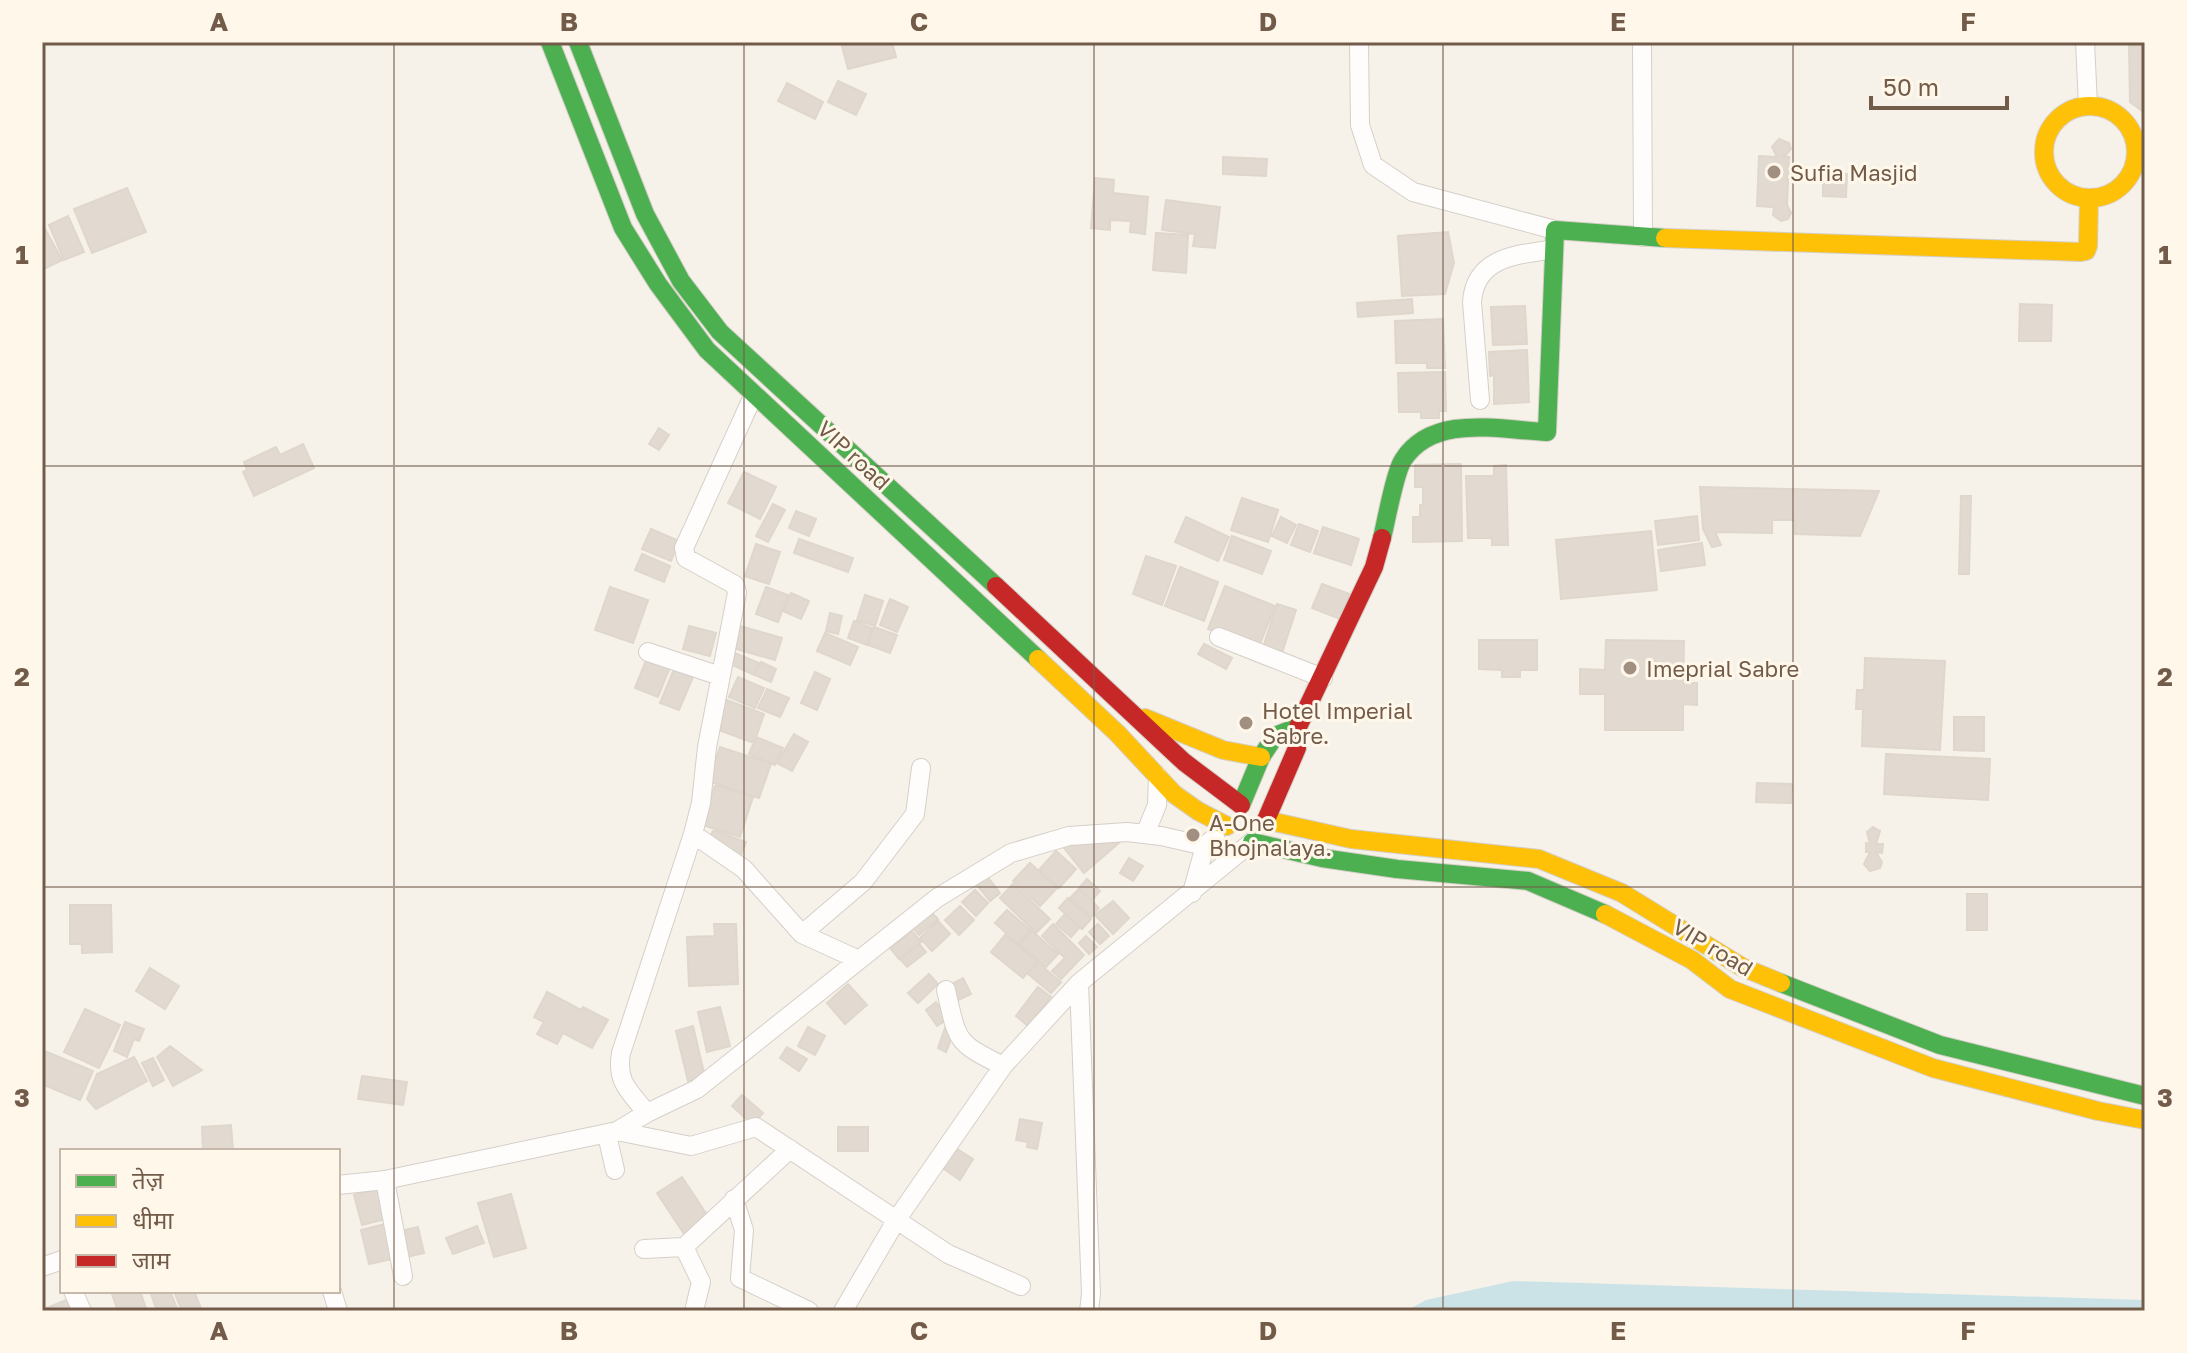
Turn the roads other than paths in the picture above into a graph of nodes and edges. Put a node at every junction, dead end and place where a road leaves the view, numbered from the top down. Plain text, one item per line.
1 (550, 42) edge
2 (578, 42) edge
3 (1359, 42) edge
4 (1642, 42) edge
5 (2085, 42) edge
6 (2088, 105) junction
7 (2140, 147) edge
8 (2089, 199) junction
9 (1643, 237) junction
10 (1555, 240) junction
11 (754, 394) junction
12 (1480, 400) dead end
13 (1219, 637) dead end
14 (648, 652) dead end
15 (720, 676) junction
16 (1323, 678) junction
17 (1134, 714) junction
18 (1298, 727) junction
19 (1261, 757) junction
20 (921, 768) dead end
21 (1158, 776) junction
22 (1241, 805) junction
23 (1266, 820) junction
24 (1227, 826) junction
25 (693, 834) junction
26 (1145, 834) junction
27 (1252, 842) junction
28 (1205, 846) junction
29 (1192, 893) junction
30 (802, 934) junction
31 (859, 960) junction
32 (1079, 983) junction
33 (946, 990) dead end
34 (1003, 1066) junction
35 (2145, 1096) edge
36 (647, 1113) junction
37 (2145, 1120) edge
38 (612, 1133) junction
39 (790, 1149) junction
40 (615, 1170) dead end
41 (385, 1180) junction
42 (340, 1185) edge
43 (734, 1199) junction
44 (897, 1219) junction
45 (684, 1247) junction
46 (644, 1249) dead end
47 (403, 1276) dead end
48 (1021, 1286) dead end
49 (1092, 1305) edge
50 (694, 1311) edge
51 (809, 1311) edge
52 (843, 1311) edge

1 - 11 main road, VIP road
2 - 17 main road, VIP road
3 - 10 street
4 - 9 street
5 - 6 street
6 - 7 main road
6 - 8 main road
7 - 8 main road
8 - 9 main road
9 - 10 main road
10 - 12 street
10 - 16 main road
11 - 15 street
11 - 21 main road, VIP road
13 - 16 street
14 - 15 street
15 - 25 street
16 - 18 main road
17 - 19 main road
17 - 22 main road, VIP road
18 - 19 main road
18 - 23 main road
19 - 22 main road
20 - 30 street
21 - 24 main road, VIP road
21 - 26 street
22 - 23 main road
22 - 24 main road
23 - 27 main road
23 - 35 main road, VIP road
24 - 27 main road
24 - 28 street
25 - 30 street
25 - 36 street
26 - 28 street
26 - 31 street
27 - 29 street
27 - 37 main road, VIP road
28 - 29 street
29 - 32 street
30 - 31 street
31 - 36 street
32 - 34 street
32 - 49 street
33 - 34 street
34 - 44 street
36 - 38 street
38 - 39 street
38 - 40 street
38 - 41 street
39 - 43 street
39 - 44 street
41 - 42 street
41 - 47 street
43 - 45 street
43 - 51 street
44 - 48 street
44 - 52 street
45 - 46 street
45 - 50 street

